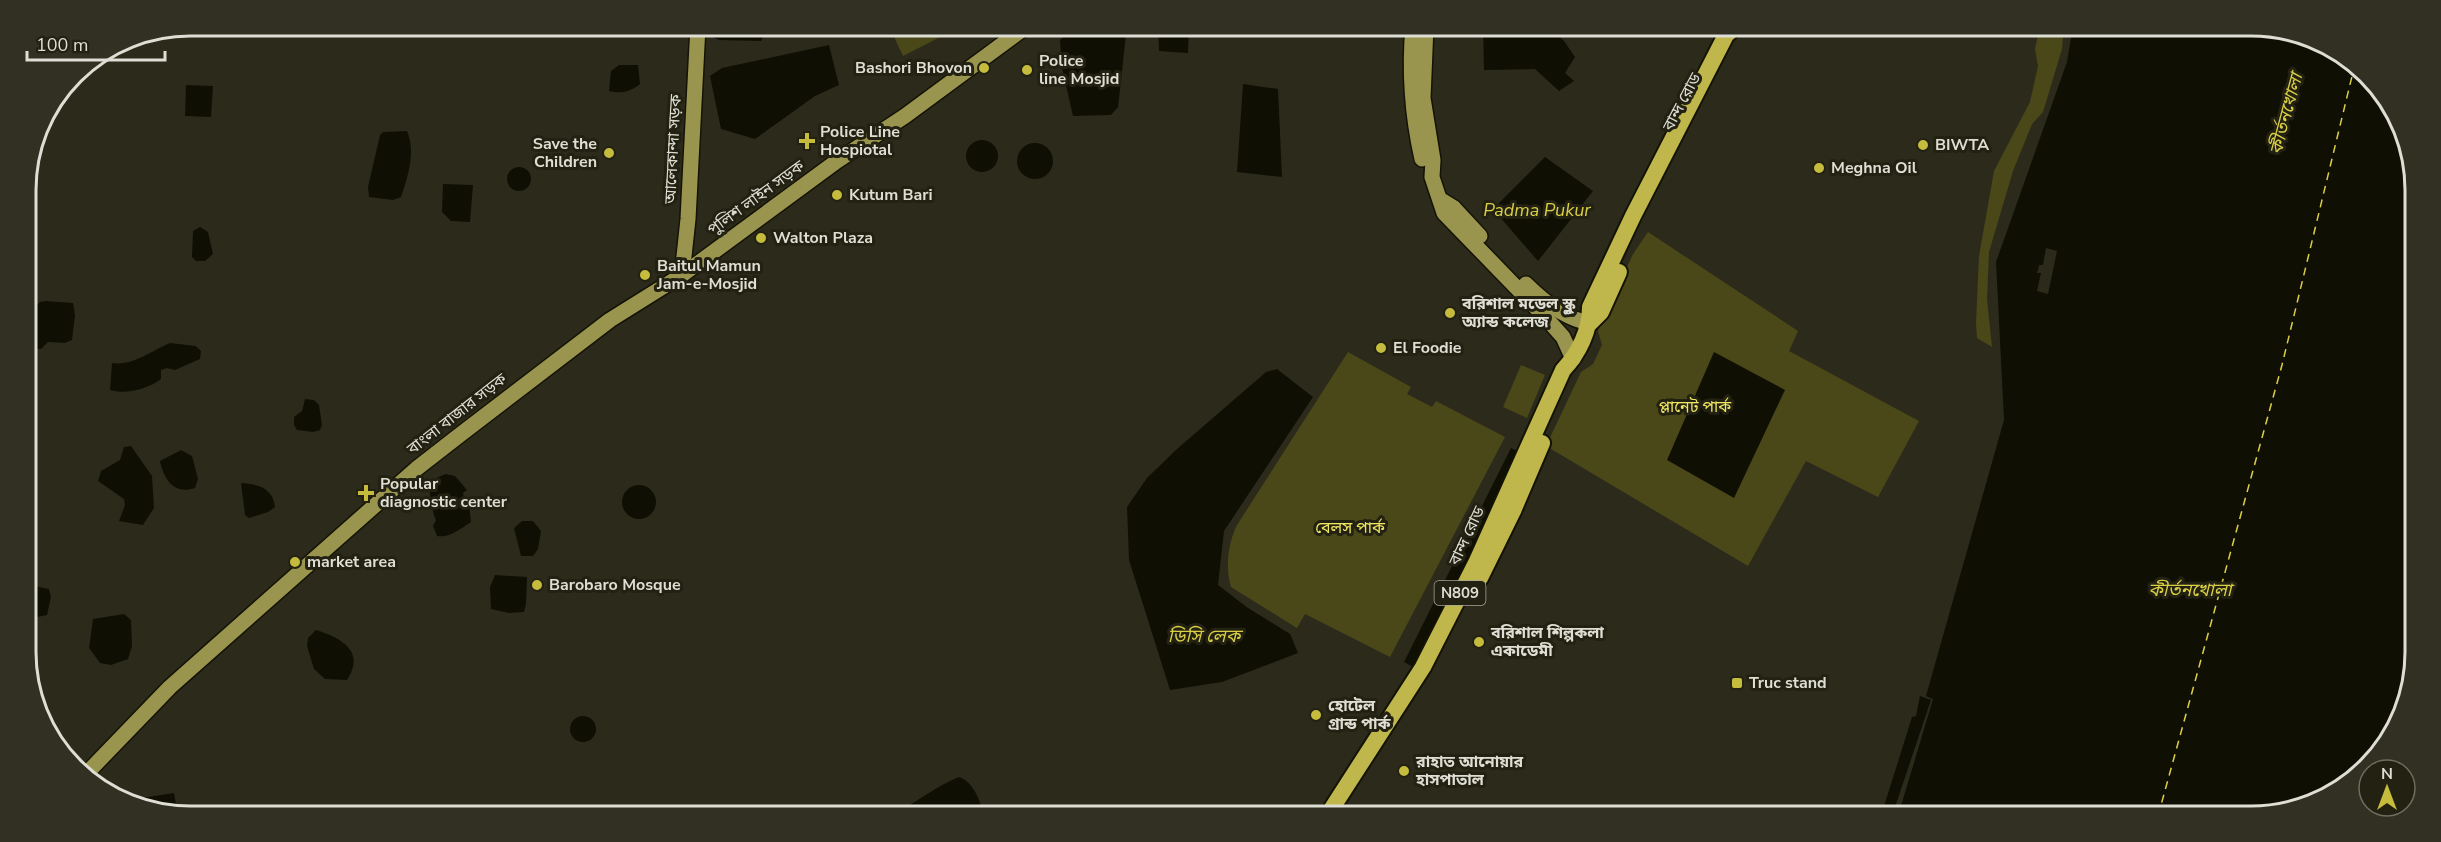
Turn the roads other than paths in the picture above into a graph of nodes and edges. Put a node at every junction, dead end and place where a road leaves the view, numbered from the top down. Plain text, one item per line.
1 (697, 36) edge
2 (1013, 36) edge
3 (1413, 36) edge
4 (1426, 36) edge
5 (1725, 36) edge
6 (1432, 177) junction
7 (1441, 200) junction
8 (682, 274) junction
9 (1590, 323) junction
10 (1574, 358) junction
11 (91, 770) edge
12 (1333, 806) edge
13 (1347, 806) edge

1 - 8 main road, আলেকান্দা সড়ক
2 - 8 main road, পুলিশ লাইন সড়ক
3 - 6 main road
4 - 6 main road
5 - 9 highway, বান্দ রোড / N809
6 - 7 main road
7 - 9 main road
7 - 10 main road
8 - 11 main road, বাংলা বাজার সড়ক
9 - 10 highway, বান্দ রোড / N809
10 - 12 highway, বান্দ রোড / N809
10 - 13 highway, বান্দ রোড / N809

